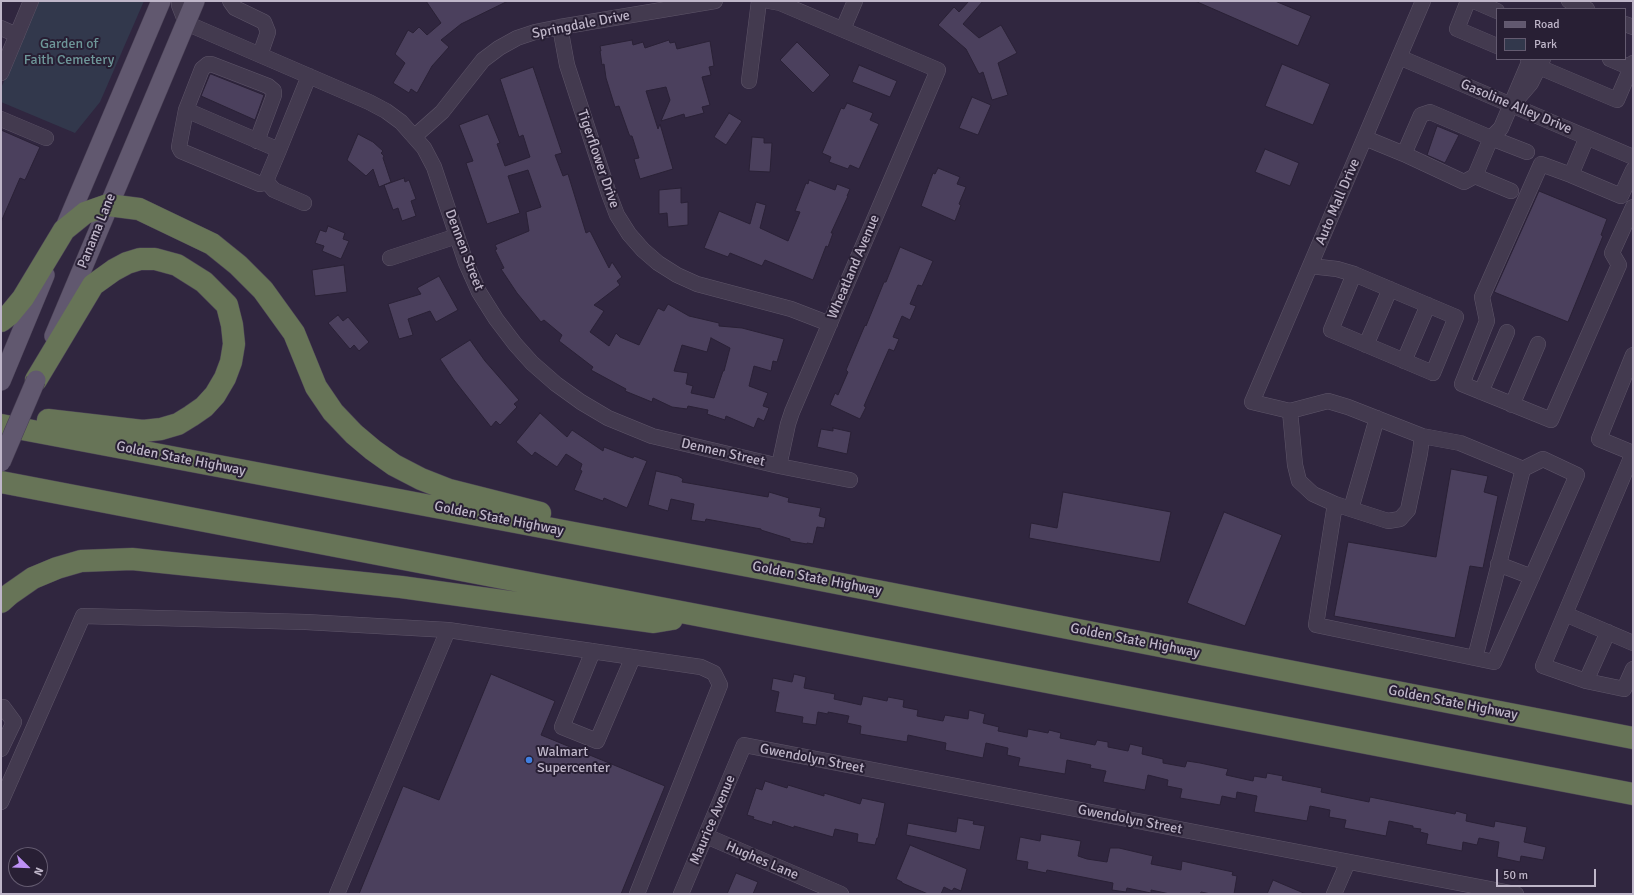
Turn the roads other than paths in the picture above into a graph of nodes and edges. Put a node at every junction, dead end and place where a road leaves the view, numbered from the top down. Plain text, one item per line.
1 (31, 1) edge
2 (161, 1) edge
3 (179, 1) edge
4 (196, 1) edge
5 (230, 1) edge
6 (715, 1) edge
7 (759, 1) edge
8 (769, 1) edge
9 (855, 1) edge
10 (1423, 1) edge
11 (1468, 1) edge
12 (1474, 1) edge
13 (1569, 1) edge
14 (1585, 8) edge
15 (1496, 11) edge
16 (186, 23) junction
17 (560, 27) junction
18 (1, 28) edge
19 (843, 29) junction
20 (17, 35) junction
21 (1496, 46) edge
22 (260, 55) junction
23 (1399, 57) junction
24 (1614, 60) edge
25 (1536, 62) edge
26 (1632, 65) edge
27 (1, 72) edge
28 (309, 76) junction
29 (749, 81) dead end
30 (1511, 105) junction
31 (186, 110) junction
32 (1, 119) edge
33 (415, 136) junction
34 (1587, 137) junction
35 (46, 138) dead end
36 (1365, 138) junction
37 (1491, 138) junction
38 (257, 141) junction
39 (279, 150) junction
40 (1527, 152) dead end
41 (1404, 154) junction
42 (1633, 157) edge
43 (1633, 170) edge
44 (1571, 175) junction
45 (1475, 176) junction
46 (266, 182) junction
47 (1511, 191) dead end
48 (1627, 199) edge
49 (304, 203) dead end
50 (108, 205) junction
51 (1633, 207) edge
52 (64, 230) junction
53 (457, 236) junction
54 (390, 258) dead end
55 (1310, 266) junction
56 (1354, 274) junction
57 (1390, 289) junction
58 (1428, 305) junction
59 (1, 321) edge
60 (830, 324) junction
61 (1507, 332) dead end
62 (1538, 344) dead end
63 (1366, 345) junction
64 (1633, 355) edge
65 (1404, 361) junction
66 (4, 374) edge
67 (36, 380) junction
68 (1481, 392) junction
69 (1512, 405) junction
70 (1290, 411) junction
71 (1, 414) edge
72 (1377, 418) junction
73 (1, 425) edge
74 (1422, 436) junction
75 (1, 462) edge
76 (779, 466) junction
77 (1523, 469) junction
78 (850, 480) dead end
79 (1, 482) edge
80 (1, 492) edge
81 (1335, 504) junction
82 (1351, 509) junction
83 (151, 511) junction
84 (1498, 564) junction
85 (754, 567) junction
86 (1532, 577) junction
87 (1, 602) edge
88 (1565, 614) junction
89 (698, 615) junction
90 (448, 630) junction
91 (1608, 632) junction
92 (1633, 643) edge
93 (593, 651) junction
94 (633, 657) junction
95 (1475, 658) junction
96 (1633, 669) edge
97 (1586, 681) junction
98 (1, 707) edge
99 (1633, 738) edge
100 (744, 746) joint
101 (1, 749) edge
102 (1633, 794) edge
103 (1, 802) edge
104 (706, 836) junction
105 (1348, 862) junction
106 (337, 894) edge
107 (637, 894) edge
108 (681, 894) edge
109 (841, 894) edge
110 (1334, 894) edge
111 (1516, 894) edge

1 - 20 street
2 - 52 main road
3 - 16 street
4 - 16 main road, Panama Lane
5 - 22 street
6 - 17 street, Springdale Drive
7 - 29 street
8 - 19 street
9 - 19 street
10 - 23 street, Auto Mall Drive
11 - 21 street
12 - 15 street
13 - 14 street
16 - 22 street, Dennen Street
16 - 50 main road, Panama Lane
17 - 33 street, Springdale Drive
17 - 60 street, Tigerflower Drive
18 - 20 street
19 - 60 street, Wheatland Avenue
20 - 27 street
22 - 28 street, Dennen Street
23 - 30 street, Gasoline Alley Drive
23 - 36 street, Auto Mall Drive
24 - 26 street
25 - 26 street
25 - 30 street
28 - 33 street, Dennen Street
28 - 39 street
30 - 34 street, Gasoline Alley Drive
30 - 37 street
31 - 38 street
31 - 38 street
31 - 46 street
32 - 35 street
33 - 53 street, Dennen Street
34 - 42 street, Gasoline Alley Drive
34 - 44 street
36 - 41 street
36 - 55 street, Auto Mall Drive
37 - 40 street
37 - 41 street
37 - 45 street
38 - 39 street
39 - 46 street
41 - 45 street
43 - 48 street
44 - 48 street
44 - 68 street
45 - 47 street
46 - 49 street
50 - 52 highway
50 - 67 main road, Panama Lane
50 - 85 highway
51 - 69 street
52 - 59 highway
52 - 66 main road
53 - 54 street
53 - 76 street, Dennen Street
55 - 56 street
55 - 70 street, Auto Mall Drive
56 - 57 street
56 - 63 street
57 - 58 street
57 - 63 street
58 - 65 street
58 - 65 street
60 - 76 street, Wheatland Avenue
61 - 68 street
62 - 69 street
63 - 65 street
64 - 88 street
67 - 71 highway
67 - 75 main road, Panama Lane, bridge
68 - 69 street
70 - 72 street
70 - 81 street
72 - 74 street
72 - 82 street
73 - 85 highway, Golden State Highway
74 - 77 street
74 - 82 street
76 - 78 street, Dennen Street
77 - 84 street
77 - 86 street
79 - 83 highway
80 - 83 highway
81 - 82 street
81 - 95 street
83 - 89 highway
84 - 86 street
84 - 95 street
85 - 99 highway, Golden State Highway
86 - 95 street
87 - 89 highway
88 - 91 street
88 - 97 street
89 - 102 highway
90 - 93 street
90 - 103 street
90 - 106 street
91 - 92 street
91 - 97 street
93 - 94 street
93 - 94 street
94 - 107 street
96 - 97 street
98 - 101 street
100 - 104 street, Maurice Avenue
100 - 105 street, Gwendolyn Street
104 - 108 street, Maurice Avenue
104 - 109 street, Hughes Lane
105 - 110 street
105 - 111 street, Gwendolyn Street

